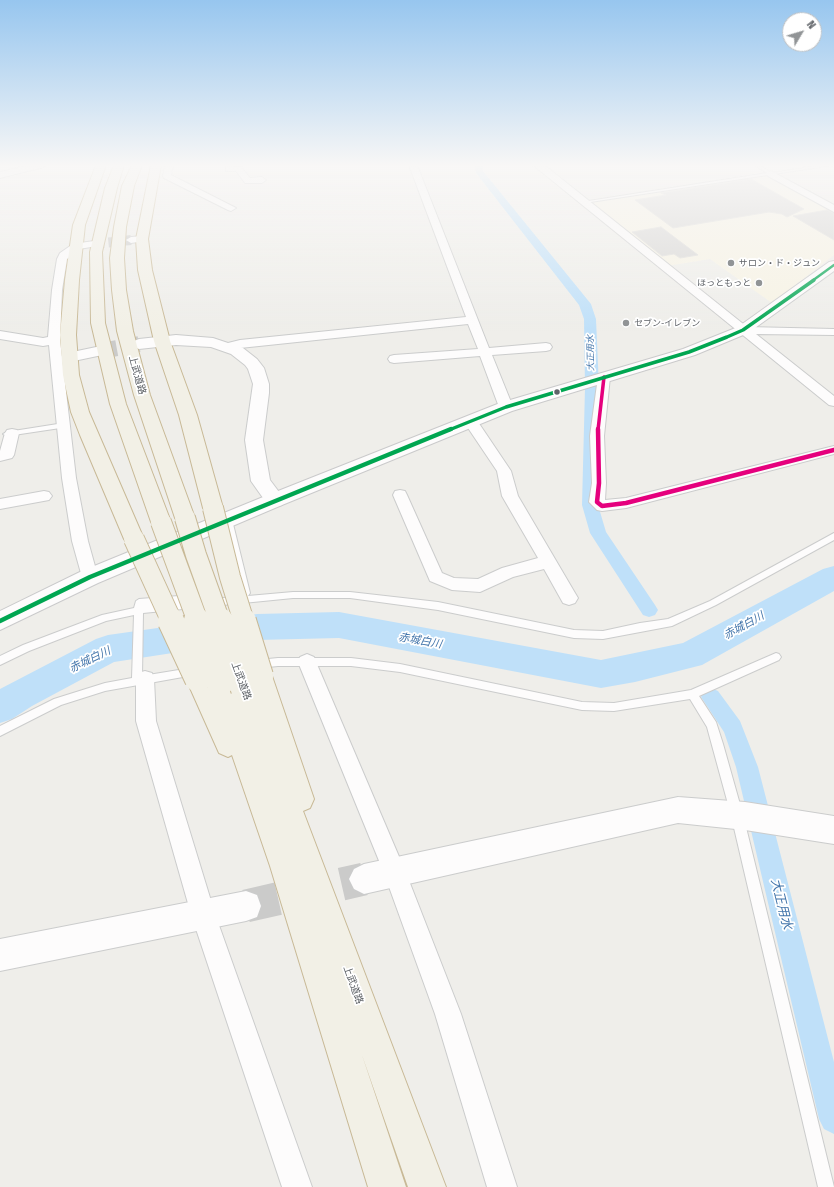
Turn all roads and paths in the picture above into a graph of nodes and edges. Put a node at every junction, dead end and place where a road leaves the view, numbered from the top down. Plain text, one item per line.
1 (80, 220) edge
2 (103, 220) edge
3 (121, 220) edge
4 (144, 220) edge
5 (434, 220) edge
6 (607, 220) edge
7 (94, 244) tunnel mouth
8 (76, 246) junction
9 (834, 265) edge
10 (473, 320) junction
11 (743, 330) junction
12 (834, 332) edge
13 (0, 335) edge
14 (54, 340) junction
15 (162, 341) junction
16 (139, 344) tunnel mouth
17 (228, 347) junction
18 (546, 347) dead end
19 (101, 351) tunnel mouth
20 (485, 352) junction
21 (69, 357) junction
22 (394, 360) dead end
23 (596, 379) junction
24 (834, 402) edge
25 (506, 407) junction
26 (471, 422) junction
27 (64, 425) junction
28 (10, 434) joint
29 (834, 450) edge
30 (0, 456) edge
31 (400, 495) dead end
32 (44, 496) dead end
33 (275, 500) junction
34 (0, 504) edge
35 (220, 514) junction
36 (834, 536) edge
37 (548, 562) junction
38 (90, 577) junction
39 (569, 598) dead end
40 (139, 612) junction
41 (0, 621) edge
42 (776, 657) dead end
43 (0, 661) edge
44 (307, 662) junction
45 (140, 678) junction
46 (230, 682) junction
47 (693, 694) junction
48 (0, 731) edge
49 (741, 816) junction
50 (828, 829) edge
51 (395, 873) junction
52 (364, 879) tunnel mouth
53 (246, 906) tunnel mouth
54 (203, 914) junction
55 (0, 955) edge
56 (297, 1187) edge
57 (387, 1187) edge
58 (427, 1187) edge
59 (502, 1187) edge
60 (826, 1187) edge

1 - 8 highway
2 - 46 highway, 上武道路, bridge
3 - 46 highway, 上武道路, bridge
4 - 15 highway
5 - 10 street
6 - 11 street
7 - 8 street
8 - 14 street
8 - 21 highway
9 - 11 main road
10 - 17 street
10 - 20 street
11 - 12 street
11 - 23 main road
11 - 24 street
13 - 14 street
14 - 27 street
15 - 16 main road
15 - 17 main road
15 - 35 highway
17 - 33 main road
18 - 20 street
19 - 21 main road
20 - 22 street
20 - 25 street
21 - 46 highway, bridge
23 - 25 main road
23 - 29 street
25 - 26 main road
26 - 33 main road
26 - 37 street
27 - 28 lane
27 - 38 street
28 - 30 street
31 - 37 street
32 - 34 street
33 - 35 main road
35 - 38 main road
35 - 40 lane
35 - 46 highway, bridge
36 - 40 lane
37 - 39 street
38 - 41 main road
40 - 43 lane
40 - 45 lane
42 - 47 lane
44 - 45 lane
44 - 47 lane
44 - 51 street
45 - 48 lane
45 - 54 street
46 - 57 highway, 上武道路
46 - 58 highway, 上武道路
47 - 49 lane
49 - 50 main road
49 - 51 main road
49 - 60 lane
51 - 52 main road
51 - 59 street
53 - 54 main road
54 - 55 main road
54 - 56 street

